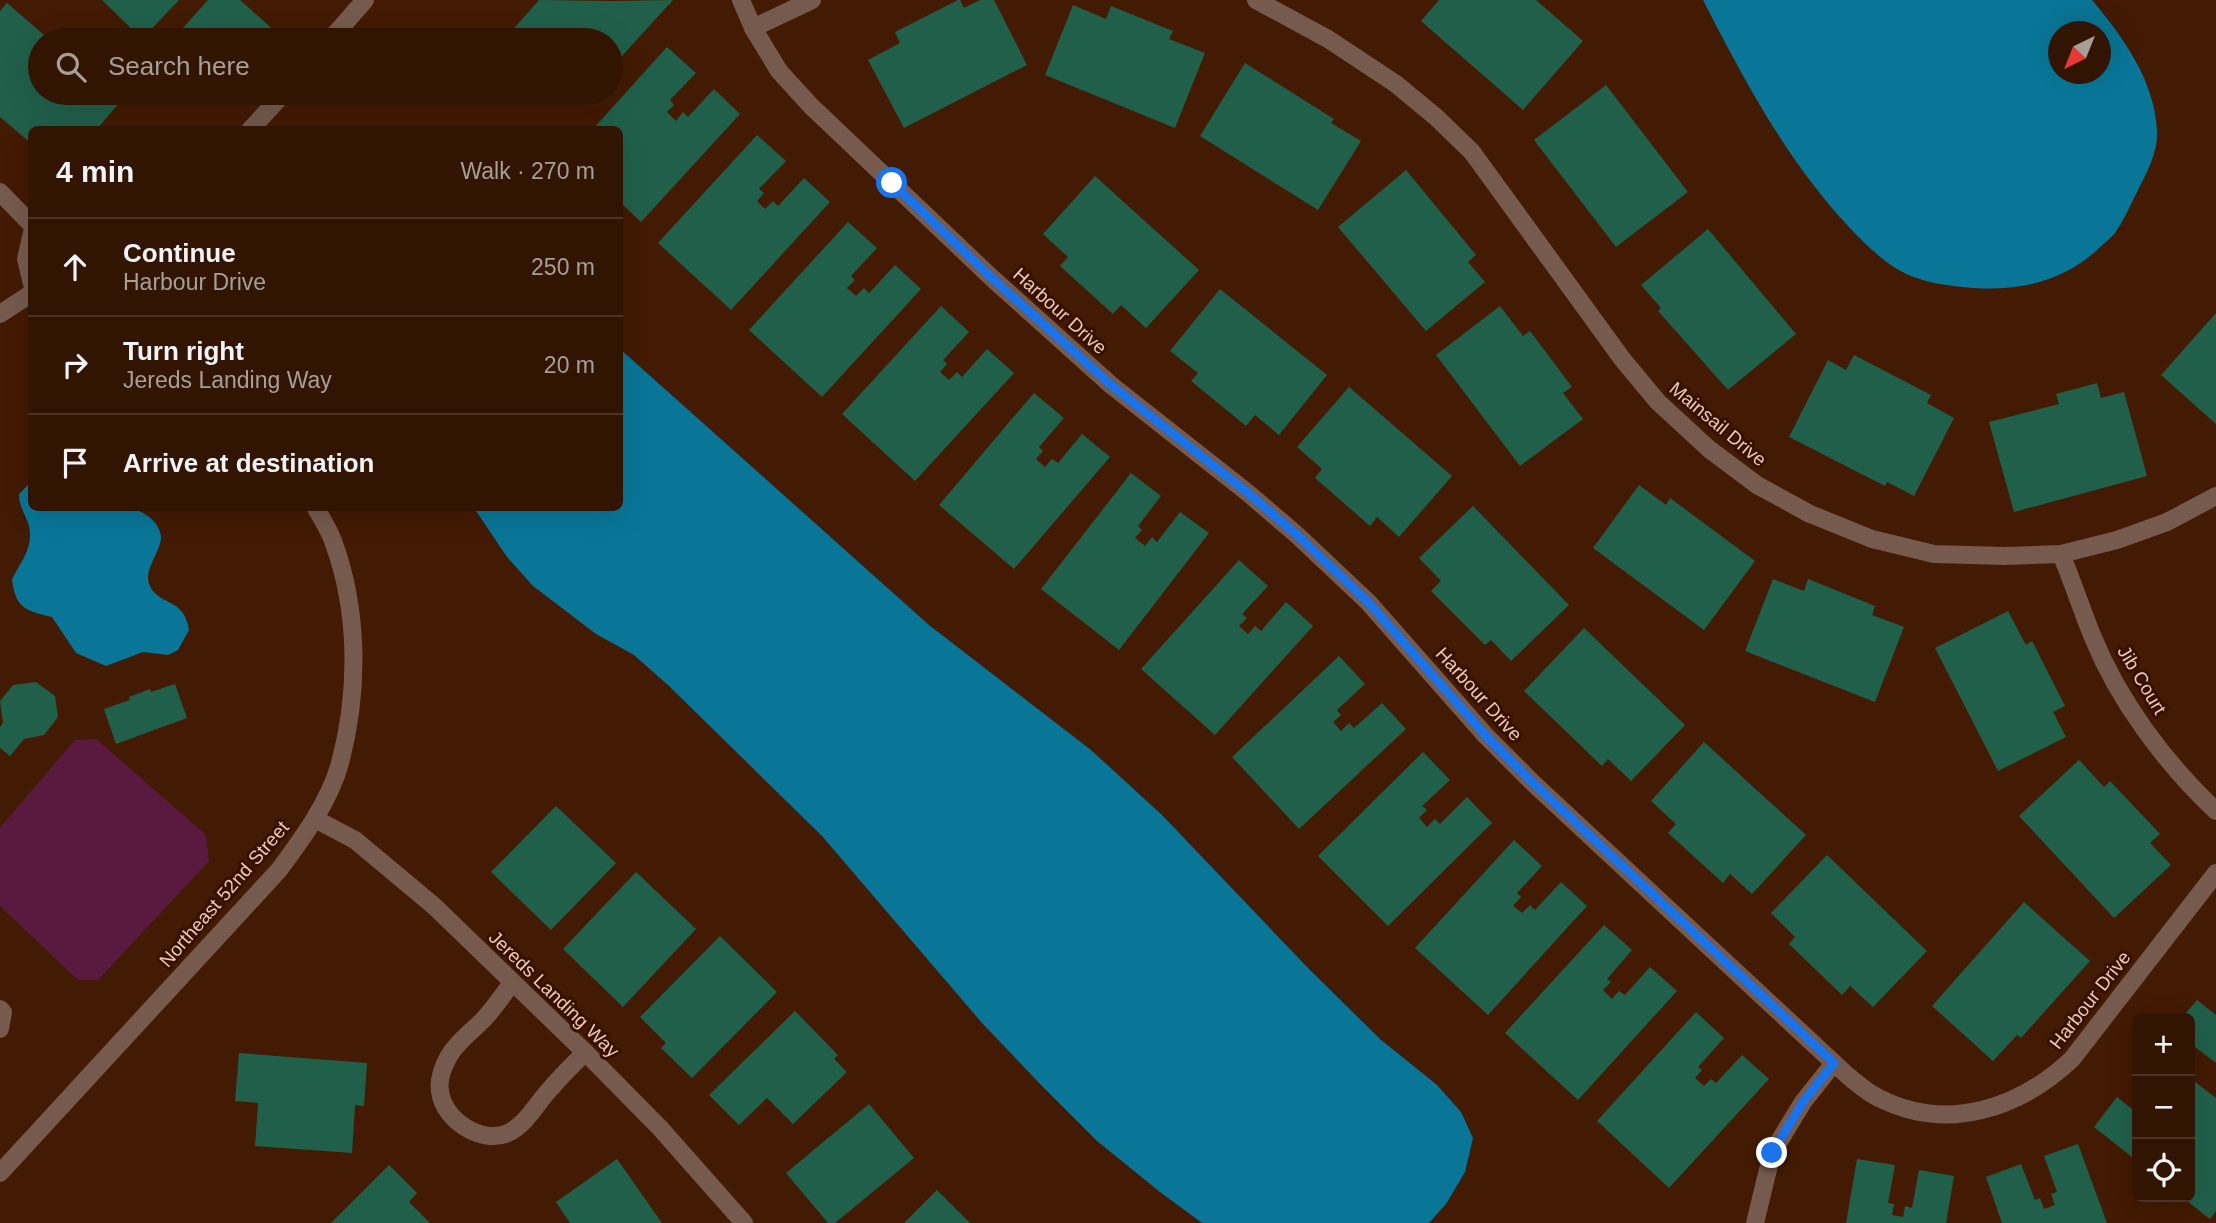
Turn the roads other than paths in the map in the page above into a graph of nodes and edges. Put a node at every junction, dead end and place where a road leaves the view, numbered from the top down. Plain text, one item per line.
1 (741, 0) edge
2 (812, 0) edge
3 (1256, 0) edge
4 (361, 1) edge
5 (340, 28) edge
6 (753, 28) junction
7 (273, 105) edge
8 (254, 126) edge
9 (0, 192) edge
10 (28, 221) edge
11 (28, 296) edge
12 (0, 314) edge
13 (2216, 496) edge
14 (318, 511) edge
15 (2061, 554) junction
16 (2216, 811) edge
17 (315, 819) junction
18 (2216, 873) edge
19 (512, 983) junction
20 (0, 1009) edge
21 (0, 1029) edge
22 (585, 1052) junction
23 (1834, 1063) junction
24 (0, 1173) edge
25 (744, 1223) edge
26 (1755, 1223) edge

1 - 6 street, Harbour Drive
2 - 6 street
3 - 15 street, Mainsail Drive
4 - 5 street
6 - 23 street, Harbour Drive
7 - 8 street
9 - 10 street
11 - 12 street
13 - 15 street, Mainsail Drive
14 - 17 street, Northeast 52nd Street
15 - 16 street, Jib Court
17 - 19 street, Jereds Landing Way
17 - 24 street, Northeast 52nd Street
18 - 23 street, Harbour Drive
19 - 22 street, Jereds Landing Way
19 - 22 street
20 - 21 street
22 - 25 street, Jereds Landing Way
23 - 26 street

